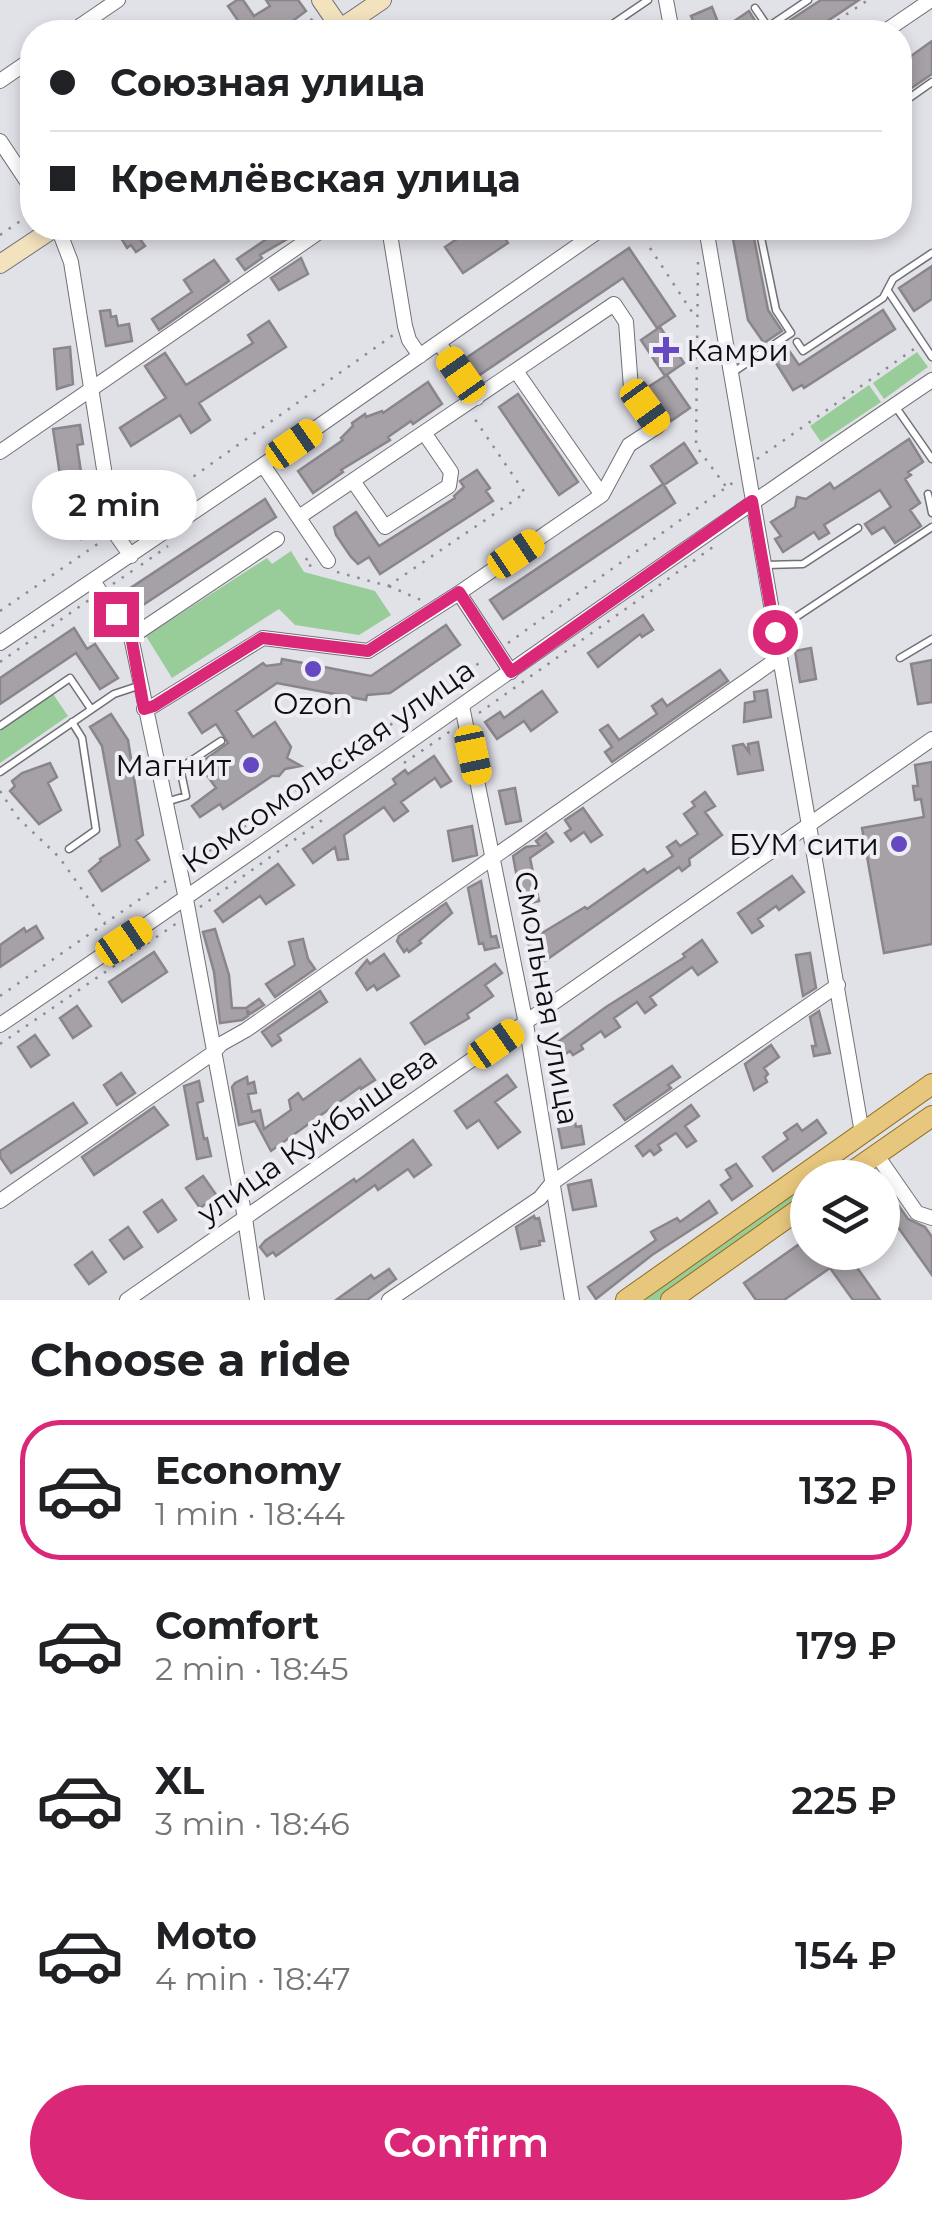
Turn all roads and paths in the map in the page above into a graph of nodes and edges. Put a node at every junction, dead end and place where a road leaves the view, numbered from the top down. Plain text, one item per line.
1 (118, 0) edge
2 (382, 0) edge
3 (648, 0) edge
4 (808, 0) edge
5 (868, 0) edge
6 (931, 0) edge
7 (754, 8) dead end
8 (89, 20) edge
9 (355, 20) edge
10 (619, 20) edge
11 (763, 20) edge
12 (778, 20) edge
13 (838, 20) edge
14 (902, 20) edge
15 (0, 141) edge
16 (20, 171) edge
17 (37, 240) edge
18 (61, 240) edge
19 (308, 240) edge
20 (391, 240) edge
21 (586, 240) edge
22 (708, 240) edge
23 (761, 240) edge
24 (650, 248) dead end
25 (932, 253) edge
26 (698, 262) dead end
27 (0, 264) edge
28 (887, 290) junction
29 (697, 319) junction
30 (405, 326) junction
31 (797, 342) dead end
32 (439, 343) junction
33 (922, 343) junction
34 (420, 356) junction
35 (932, 357) edge
36 (516, 371) junction
37 (731, 373) junction
38 (932, 380) edge
39 (93, 388) junction
40 (471, 402) junction
41 (894, 405) junction
42 (425, 434) junction
43 (0, 452) edge
44 (932, 459) edge
45 (263, 466) junction
46 (747, 470) junction
47 (353, 481) junction
48 (728, 489) junction
49 (928, 494) dead end
50 (602, 495) junction
51 (752, 501) junction
52 (932, 514) edge
53 (298, 517) junction
54 (932, 527) edge
55 (858, 528) dead end
56 (114, 532) junction
57 (725, 538) dead end
58 (277, 539) dead end
59 (314, 541) junction
60 (131, 556) junction
61 (764, 566) junction
62 (329, 567) junction
63 (94, 581) junction
64 (388, 586) junction
65 (459, 592) junction
66 (437, 606) junction
67 (0, 611) edge
68 (775, 632) junction
69 (131, 636) junction
70 (932, 638) edge
71 (0, 643) edge
72 (497, 650) junction
73 (780, 657) junction
74 (900, 658) dead end
75 (511, 672) junction
76 (139, 686) junction
77 (91, 709) junction
78 (144, 709) junction
79 (464, 714) junction
80 (72, 722) junction
81 (0, 726) edge
82 (932, 740) edge
83 (221, 741) dead end
84 (0, 772) edge
85 (391, 772) dead end
86 (0, 791) edge
87 (165, 802) junction
88 (329, 815) dead end
89 (809, 824) junction
90 (68, 848) dead end
91 (494, 857) junction
92 (180, 871) junction
93 (187, 907) junction
94 (106, 923) junction
95 (838, 984) junction
96 (0, 996) edge
97 (0, 1024) edge
98 (526, 1024) junction
99 (0, 1044) edge
100 (213, 1053) junction
101 (932, 1084) edge
102 (932, 1116) edge
103 (862, 1133) junction
104 (876, 1154) junction
105 (868, 1160) edge
106 (552, 1184) junction
107 (0, 1202) edge
108 (790, 1216) edge
109 (246, 1218) junction
110 (932, 1218) edge
111 (128, 1300) edge
112 (257, 1300) edge
113 (390, 1300) edge
114 (572, 1300) edge
115 (626, 1300) edge
116 (671, 1300) edge

1 - 8 street
2 - 9 main road
3 - 10 lane
4 - 12 lane
5 - 13 path
6 - 14 street
7 - 11 lane
15 - 16 street
17 - 27 main road
18 - 39 street
19 - 39 street
20 - 30 street
21 - 32 street
22 - 37 street
23 - 37 lane
24 - 29 path
25 - 28 lane
26 - 29 path
28 - 31 lane
28 - 33 lane
29 - 48 path
30 - 34 street
30 - 56 path
32 - 34 street
32 - 40 street
33 - 35 lane
33 - 46 path
34 - 45 street
36 - 40 street
36 - 50 street
36 - 50 street
37 - 46 street
38 - 41 street, Комсомольская улица
39 - 43 street
39 - 56 street
40 - 42 street
40 - 64 path
41 - 44 lane
41 - 51 street, Комсомольская улица
42 - 47 street
42 - 47 street
45 - 53 street
45 - 60 street
46 - 48 path
46 - 51 street
47 - 53 street
48 - 72 path
49 - 52 lane
50 - 65 street
51 - 61 street
51 - 75 street, Комсомольская улица
53 - 59 street
54 - 68 lane
55 - 61 lane
56 - 60 street
56 - 67 path
57 - 79 path
58 - 69 street
59 - 62 street
59 - 62 path
60 - 63 street
61 - 68 street
62 - 64 path
63 - 69 street
63 - 71 street
64 - 66 path
65 - 66 street
65 - 72 street
66 - 78 street
68 - 73 street
69 - 76 street
70 - 74 lane
72 - 75 street
72 - 92 path
73 - 89 street
73 - 91 street
75 - 79 street, Комсомольская улица
76 - 77 lane
76 - 78 street
77 - 80 lane
77 - 81 lane
78 - 87 street
79 - 85 path
79 - 91 street, Смольная улица
79 - 93 street, Комсомольская улица
80 - 84 lane
80 - 90 lane
82 - 89 street, улица Куйбышева
83 - 87 lane
86 - 94 path
87 - 92 street
88 - 93 path
89 - 95 street
89 - 98 street, улица Куйбышева
91 - 98 street, Смольная улица
91 - 100 street
92 - 93 street
92 - 94 path
93 - 97 street, Комсомольская улица
93 - 99 path
93 - 100 street
94 - 96 path
95 - 103 street
95 - 106 street
98 - 106 street, Смольная улица
98 - 109 street, улица Куйбышева
100 - 107 street
100 - 109 street
101 - 103 main road
102 - 104 main road
103 - 104 main road
103 - 115 main road
104 - 105 main road
104 - 110 street
106 - 113 street
106 - 114 street, Смольная улица
108 - 116 main road
109 - 111 street, улица Куйбышева
109 - 112 street

